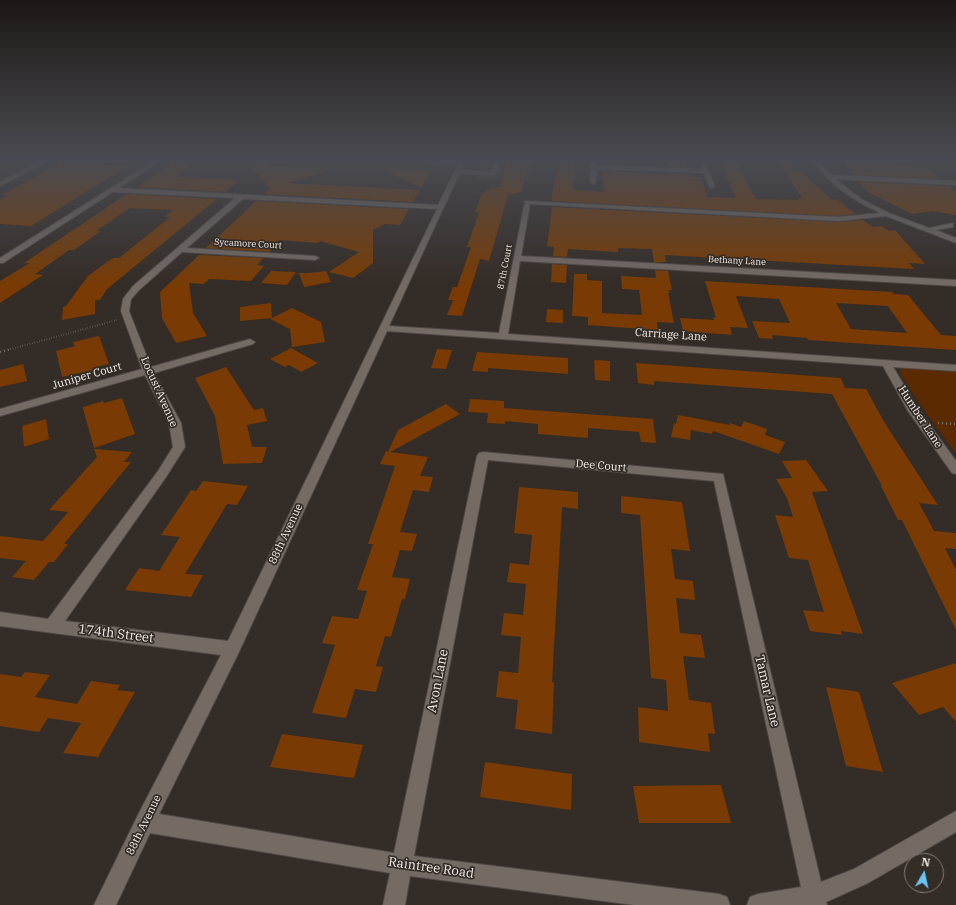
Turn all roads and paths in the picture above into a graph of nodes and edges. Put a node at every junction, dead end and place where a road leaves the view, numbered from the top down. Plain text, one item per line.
1 (93, 202) edge
2 (235, 202) edge
3 (346, 202) edge
4 (443, 202) edge
5 (527, 202) edge
6 (531, 202) edge
7 (866, 202) edge
8 (441, 207) junction
9 (888, 214) junction
10 (950, 225) dead end
11 (928, 230) junction
12 (956, 241) edge
13 (180, 250) junction
14 (315, 258) dead end
15 (518, 258) junction
16 (0, 261) edge
17 (956, 283) edge
18 (127, 317) junction
19 (384, 328) junction
20 (503, 335) junction
21 (250, 342) dead end
22 (0, 352) edge
23 (886, 363) junction
24 (956, 368) edge
25 (148, 371) junction
26 (0, 413) edge
27 (482, 456) joint
28 (956, 470) edge
29 (719, 476) joint
30 (0, 620) edge
31 (52, 626) junction
32 (232, 648) junction
33 (956, 821) edge
34 (145, 822) junction
35 (402, 865) junction
36 (815, 900) edge
37 (105, 905) edge
38 (394, 905) edge
39 (719, 905) edge
40 (758, 905) edge

1 - 16 street
2 - 13 street, Locust Avenue
3 - 8 street
4 - 8 street, 88th Avenue
5 - 15 street, 87th Court
6 - 9 street, 87th Court
7 - 9 street
8 - 19 street, 88th Avenue
9 - 11 street
10 - 11 street
11 - 12 street
13 - 14 street, Sycamore Court
13 - 18 street, Locust Avenue
15 - 17 street, Bethany Lane
15 - 20 street, 87th Court
18 - 22 path
18 - 25 street, Locust Avenue
19 - 20 street, Carriage Lane
19 - 32 street, 88th Avenue
20 - 23 street, Carriage Lane
21 - 25 street, Juniper Court
23 - 24 street, Carriage Lane
23 - 28 street, Humber Lane
25 - 26 street, Juniper Court
25 - 31 street, Locust Avenue
27 - 29 street, Dee Court
27 - 35 street, Avon Lane
29 - 36 street, Tamar Lane
30 - 31 street, 174th Street
31 - 32 street, 174th Street
32 - 34 street, 88th Avenue
33 - 36 street
34 - 35 street, Raintree Road
34 - 37 street, 88th Avenue
35 - 38 street, Avon Lane
35 - 39 street, Raintree Road
36 - 40 street

